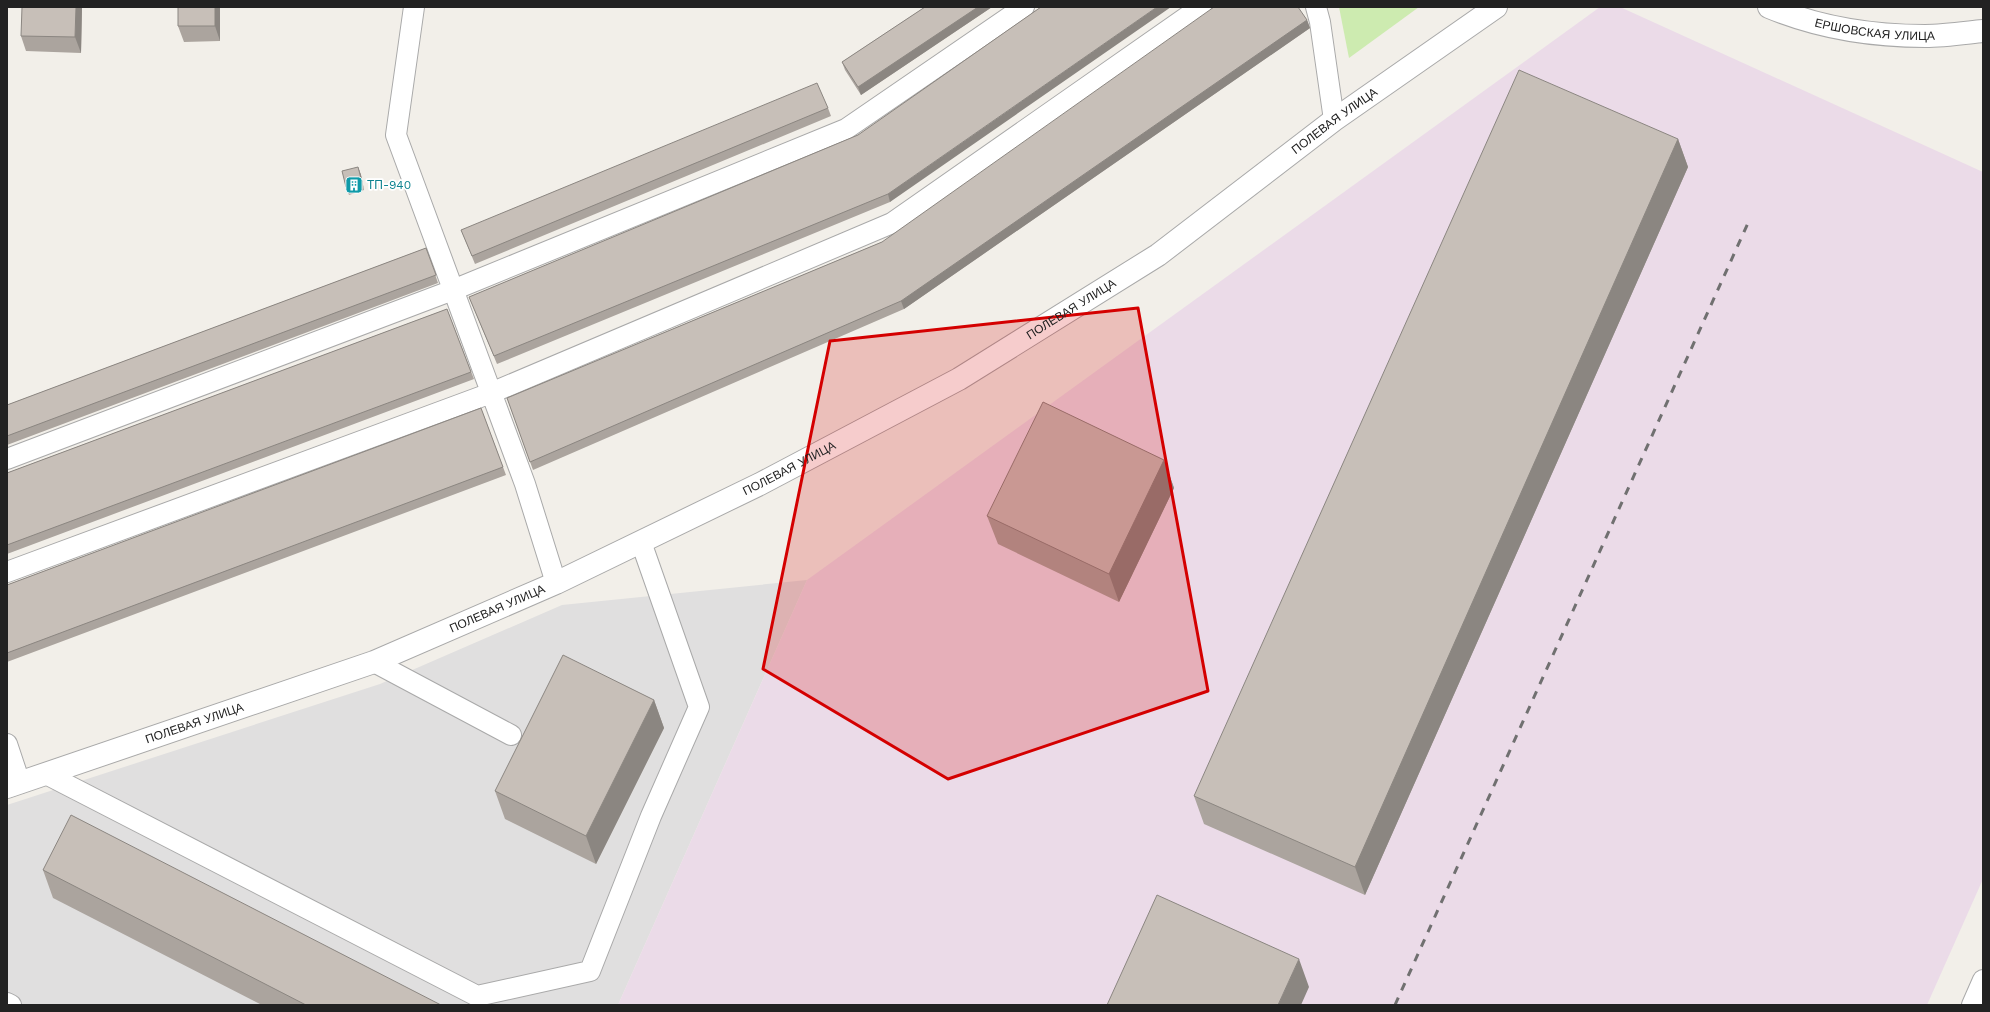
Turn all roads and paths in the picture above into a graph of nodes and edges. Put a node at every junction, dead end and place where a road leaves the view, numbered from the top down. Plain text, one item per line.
1 (414, 7) edge
2 (1024, 7) edge
3 (1201, 7) edge
4 (1316, 7) edge
5 (1496, 7) edge
6 (1769, 7) edge
7 (1983, 32) edge
8 (1334, 120) junction
9 (453, 290) junction
10 (491, 392) junction
11 (7, 459) edge
12 (641, 542) junction
13 (7, 572) edge
14 (556, 583) junction
15 (374, 662) junction
16 (511, 734) dead end
17 (7, 744) edge
18 (46, 774) junction
19 (14, 785) edge
20 (1983, 980) edge
21 (7, 1003) edge
22 (11, 1005) edge
23 (1972, 1005) edge

1 - 9 lane
2 - 9 lane
3 - 10 lane
4 - 8 lane
5 - 8 street, ПОЛЕВАЯ УЛИЦА
6 - 7 street, ЕРШОВСКАЯ УЛИЦА
8 - 12 street, ПОЛЕВАЯ УЛИЦА
9 - 10 lane
9 - 11 lane
10 - 13 lane
10 - 14 lane
12 - 14 street, ПОЛЕВАЯ УЛИЦА
12 - 18 lane
14 - 15 street, ПОЛЕВАЯ УЛИЦА
15 - 16 lane
15 - 18 street, ПОЛЕВАЯ УЛИЦА
17 - 19 lane
18 - 19 street, ПОЛЕВАЯ УЛИЦА
20 - 23 lane
21 - 22 lane

